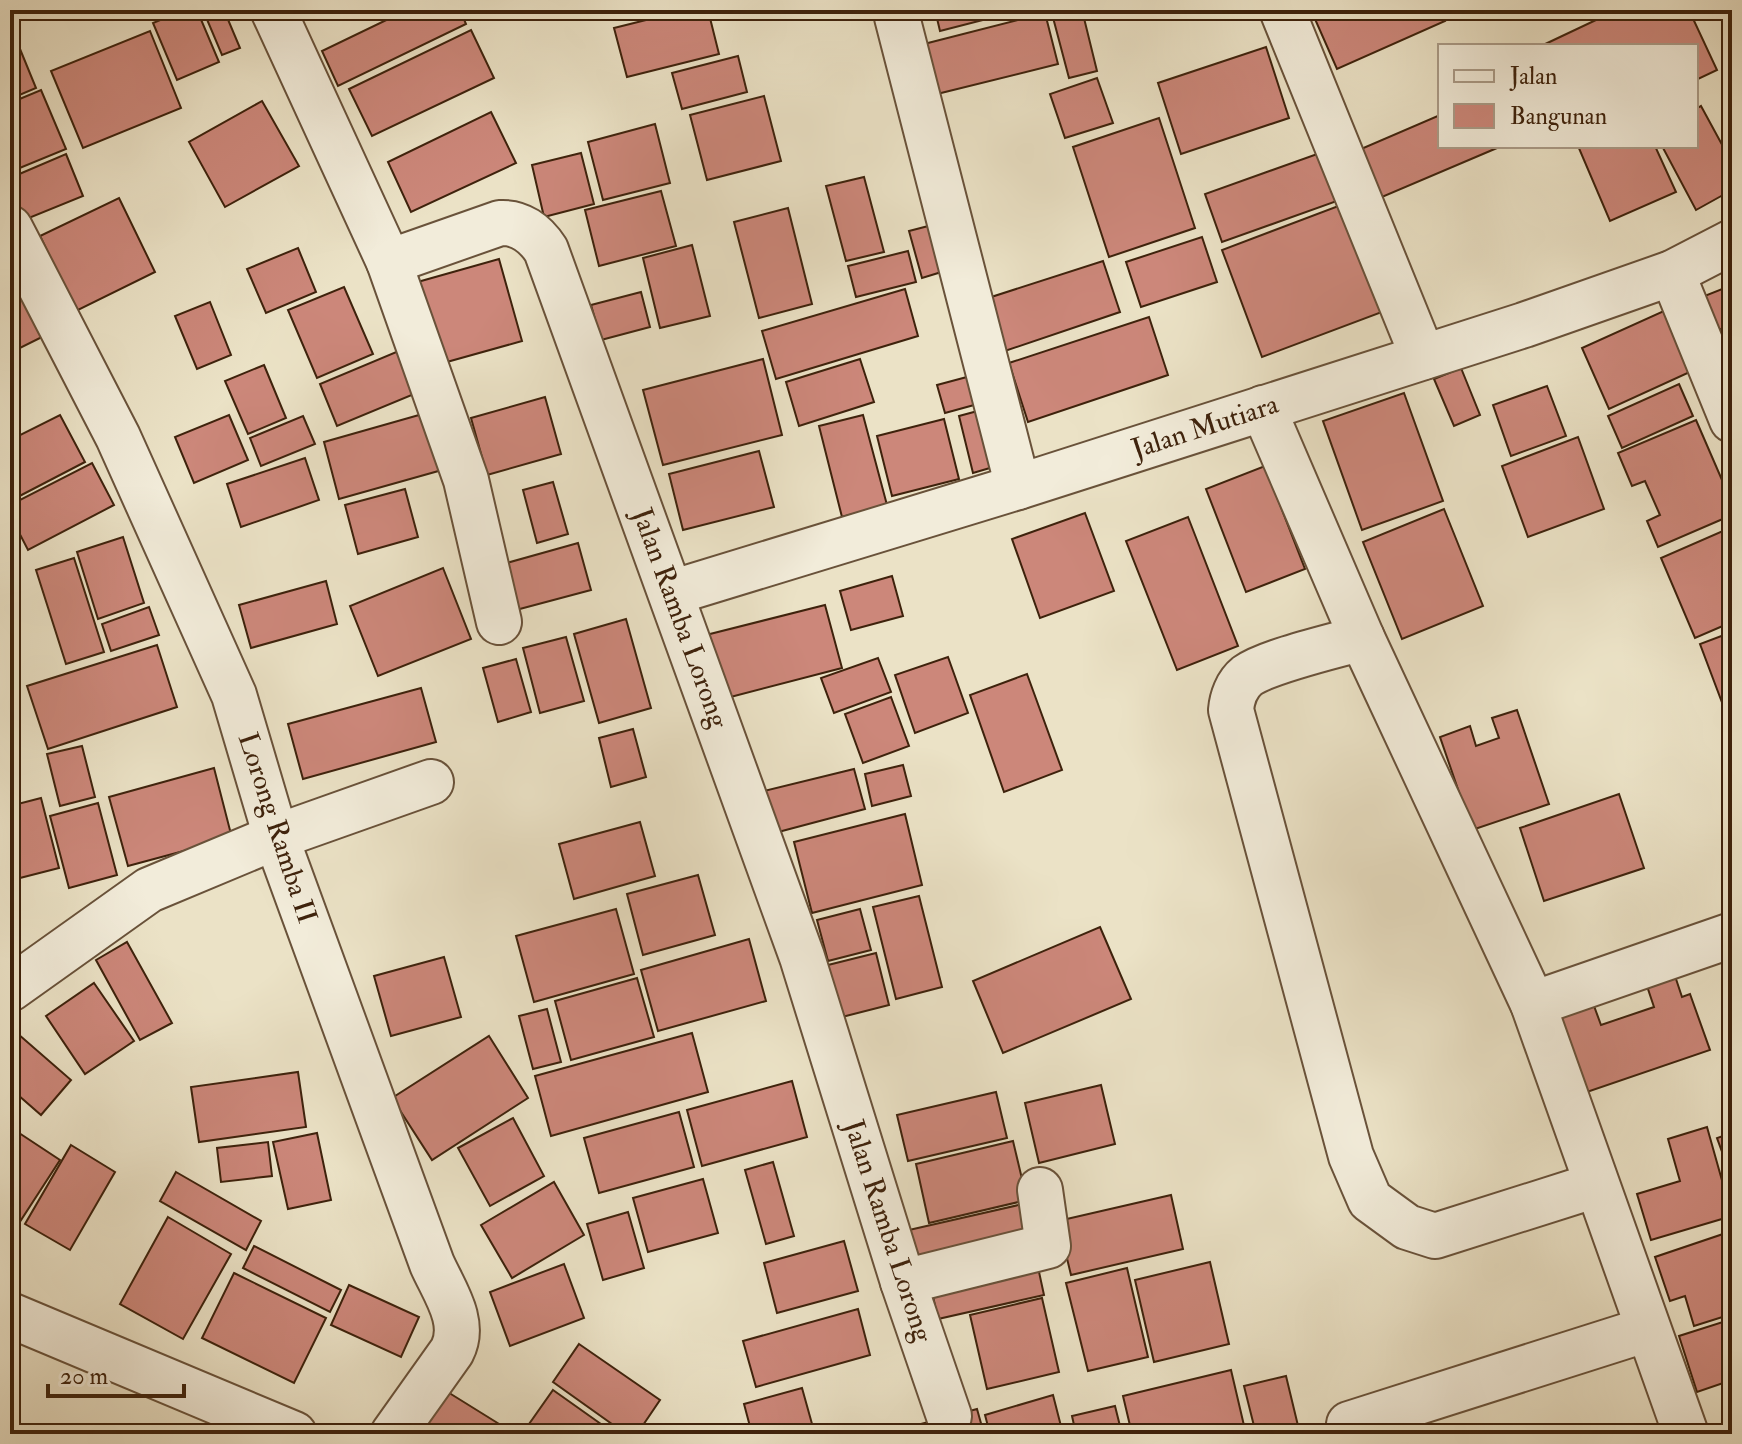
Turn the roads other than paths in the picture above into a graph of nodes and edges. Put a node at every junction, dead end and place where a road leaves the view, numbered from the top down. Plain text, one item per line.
1 (273, 10) edge
2 (1282, 10) edge
3 (897, 17) dead end
4 (10, 228) edge
5 (1732, 242) edge
6 (389, 262) junction
7 (1672, 273) junction
8 (1423, 357) junction
9 (1263, 408) junction
10 (1732, 420) edge
11 (1018, 487) junction
12 (671, 593) junction
13 (499, 622) dead end
14 (1362, 638) junction
15 (431, 782) dead end
16 (276, 837) junction
17 (1732, 935) edge
18 (10, 989) edge
19 (1533, 1004) junction
20 (1596, 1185) junction
21 (1040, 1190) dead end
22 (903, 1282) junction
23 (10, 1315) edge
24 (1648, 1329) junction
25 (949, 1416) dead end
26 (1349, 1424) dead end
27 (294, 1434) edge
28 (393, 1434) edge
29 (1686, 1434) edge

1 - 6 street
2 - 8 street
3 - 11 street
4 - 16 street, Lorong Ramba II
5 - 7 street, Jalan Mutiara
6 - 12 street, Jalan Ramba Lorong
6 - 13 street
7 - 8 street, Jalan Mutiara
7 - 10 street
8 - 9 street, Jalan Mutiara
9 - 11 street, Jalan Mutiara
9 - 14 street
11 - 12 street, Jalan Mutiara
12 - 22 street, Jalan Ramba Lorong
14 - 19 street
14 - 20 street
15 - 16 street
16 - 18 street
16 - 28 street, Lorong Ramba II
17 - 19 street
19 - 20 street
20 - 24 street
21 - 22 street
22 - 25 street, Jalan Ramba Lorong
23 - 27 street
24 - 26 street
24 - 29 street

